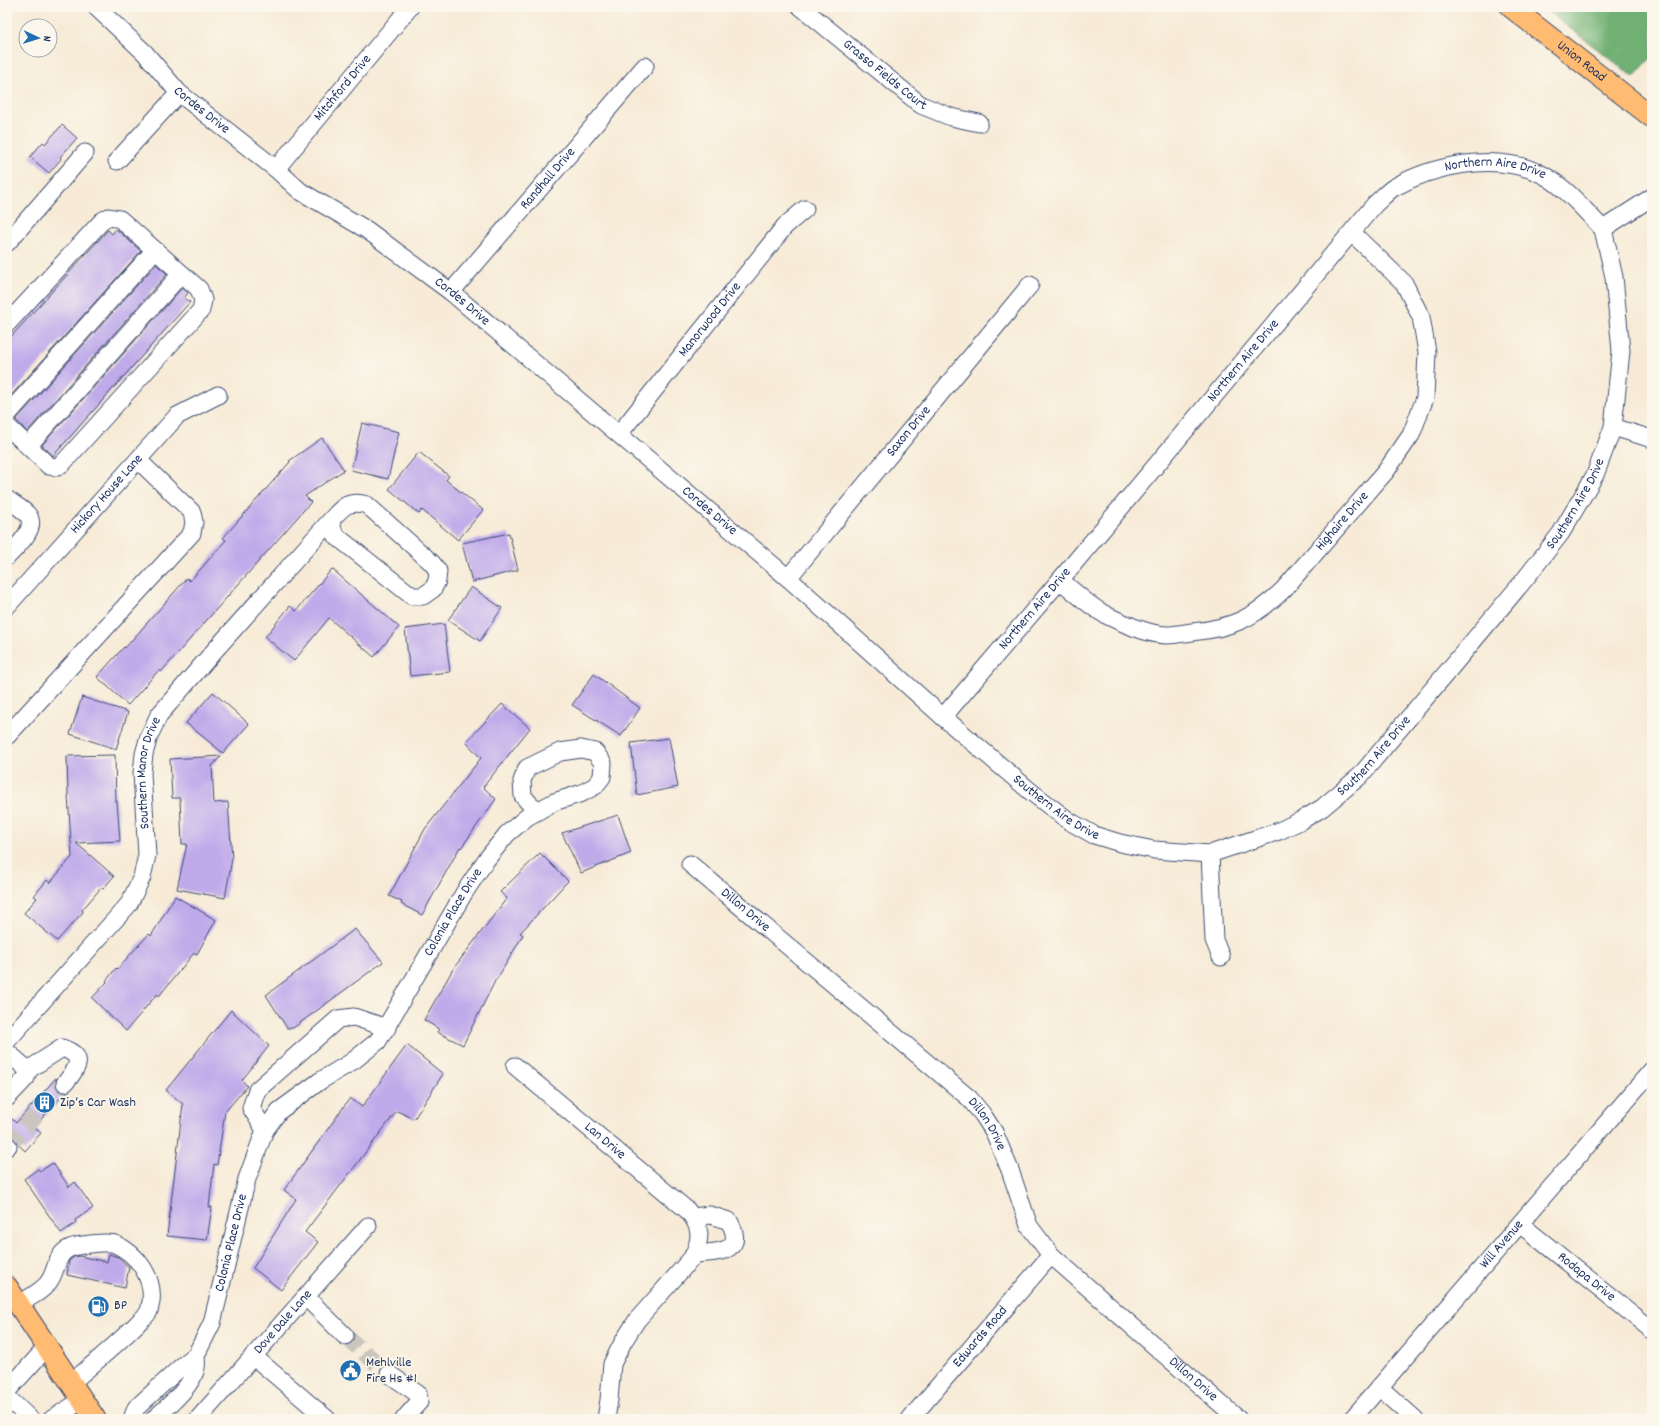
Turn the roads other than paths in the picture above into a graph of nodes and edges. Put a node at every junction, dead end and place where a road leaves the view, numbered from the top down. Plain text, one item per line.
1 (410, 7) edge
2 (801, 7) edge
3 (1511, 7) edge
4 (104, 10) edge
5 (645, 66) dead end
6 (179, 93) junction
7 (1652, 117) edge
8 (979, 123) dead end
9 (85, 153) dead end
10 (117, 161) dead end
11 (276, 169) junction
12 (1652, 197) edge
13 (806, 209) dead end
14 (1603, 229) junction
15 (1352, 233) junction
16 (7, 243) edge
17 (155, 250) junction
18 (181, 274) junction
19 (1030, 285) dead end
20 (451, 292) junction
21 (7, 324) edge
22 (218, 395) dead end
23 (7, 415) edge
24 (7, 426) edge
25 (1613, 427) junction
26 (619, 434) junction
27 (1652, 439) edge
28 (28, 446) junction
29 (138, 460) junction
30 (7, 499) edge
31 (330, 522) junction
32 (7, 557) edge
33 (788, 578) junction
34 (1060, 580) junction
35 (7, 606) edge
36 (822, 609) joint
37 (943, 717) junction
38 (7, 736) edge
39 (537, 812) junction
40 (1210, 854) junction
41 (690, 864) dead end
42 (1221, 957) dead end
43 (387, 1028) junction
44 (7, 1041) edge
45 (7, 1052) edge
46 (515, 1066) dead end
47 (28, 1070) junction
48 (1652, 1070) edge
49 (65, 1082) tunnel mouth
50 (7, 1098) edge
51 (265, 1130) junction
52 (693, 1217) junction
53 (1520, 1224) junction
54 (368, 1226) dead end
55 (695, 1254) junction
56 (1051, 1255) junction
57 (7, 1287) edge
58 (306, 1297) junction
59 (19, 1304) junction
60 (1652, 1330) edge
61 (345, 1336) tunnel mouth
62 (47, 1347) junction
63 (196, 1355) junction
64 (254, 1356) junction
65 (389, 1374) tunnel mouth
66 (1379, 1387) junction
67 (7, 1391) edge
68 (77, 1392) junction
69 (7, 1397) edge
70 (30, 1419) edge
71 (52, 1419) edge
72 (95, 1419) edge
73 (132, 1419) edge
74 (154, 1419) edge
75 (198, 1419) edge
76 (327, 1419) edge
77 (404, 1419) edge
78 (606, 1419) edge
79 (910, 1419) edge
80 (1238, 1419) edge
81 (1352, 1419) edge
82 (1415, 1419) edge

1 - 11 street, Mitchford Drive
2 - 8 street, Grasso Fields Court
3 - 7 main road, Union Road
4 - 6 street, Cordes Drive
5 - 20 street, Randhall Drive
6 - 10 street
6 - 11 street, Cordes Drive
9 - 16 street
11 - 20 street, Cordes Drive
12 - 14 street
13 - 26 street, Manorwood Drive
14 - 15 street, Northern Aire Drive
14 - 25 street, Southern Aire Drive
15 - 34 street, Northern Aire Drive
15 - 34 street, Highaire Drive
17 - 18 street
17 - 21 street
17 - 23 street
18 - 28 street
18 - 28 street
19 - 33 street, Saxon Drive
20 - 26 street, Cordes Drive
22 - 29 street, Hickory House Lane
24 - 28 street
25 - 27 street
25 - 40 street, Southern Aire Drive
26 - 33 street, Cordes Drive
29 - 35 street, Hickory House Lane
29 - 38 street
30 - 32 street
31 - 31 street, Southern Manor Drive
31 - 44 street, Southern Manor Drive
33 - 36 street, Cordes Drive
34 - 37 street, Northern Aire Drive
36 - 37 street, Southern Aire Drive
37 - 40 street, Southern Aire Drive
39 - 39 street, Colonia Place Drive
39 - 43 street, Colonia Place Drive
40 - 42 street
41 - 56 street, Dillon Drive
43 - 51 street, Colonia Place Drive
43 - 51 street
45 - 47 street
46 - 52 street, Lan Drive
47 - 49 street
47 - 50 street
48 - 53 street, Will Avenue
51 - 63 street, Colonia Place Drive
52 - 55 street, Lan Drive
52 - 55 street
53 - 60 street, Rodapa Drive
53 - 66 street, Will Avenue
54 - 58 street, Dove Dale Lane
55 - 78 street, Lan Drive
56 - 79 street, Edwards Road
56 - 80 street, Dillon Drive
57 - 59 main road
58 - 61 street
58 - 64 street, Dove Dale Lane
59 - 62 main road
59 - 68 street
62 - 67 street
62 - 68 main road
63 - 73 street, Colonia Place Drive
63 - 74 street, Colonia Place Drive
64 - 75 street, Dove Dale Lane
64 - 76 street
65 - 77 street
66 - 81 street, Will Avenue
66 - 82 street
68 - 71 street
68 - 72 main road
69 - 70 street

